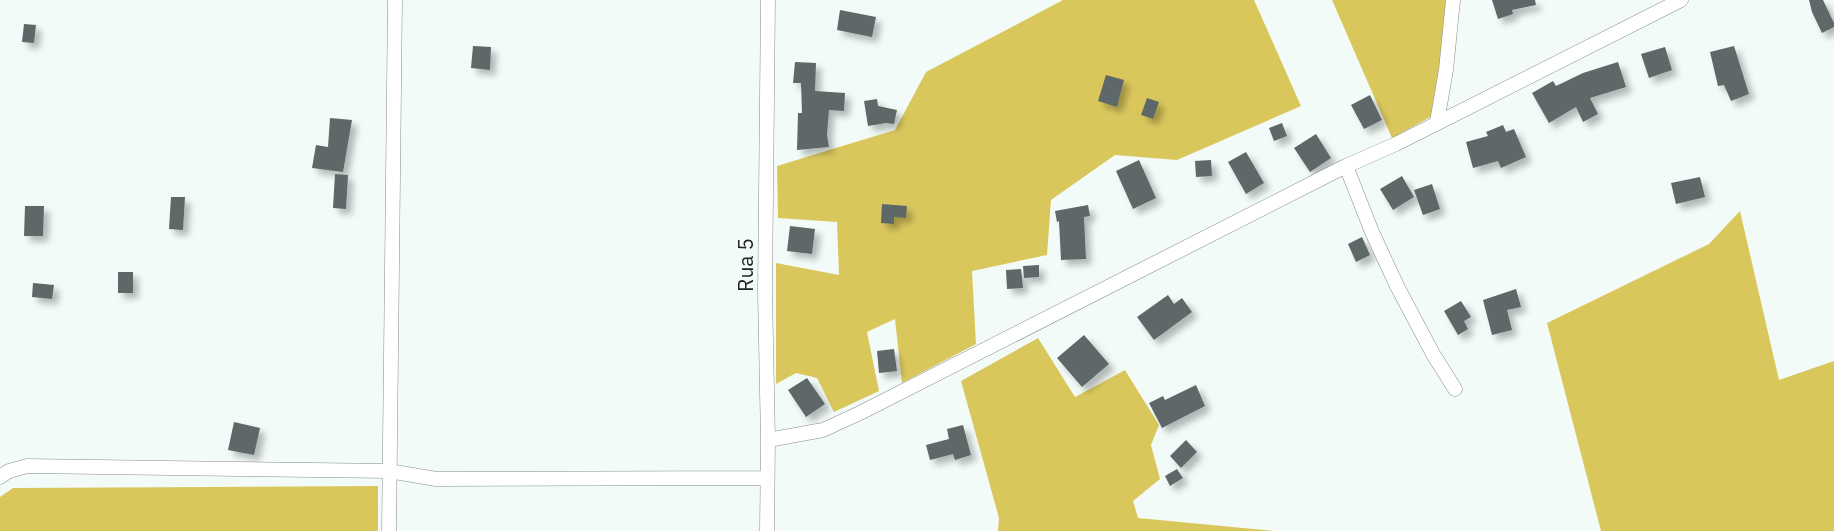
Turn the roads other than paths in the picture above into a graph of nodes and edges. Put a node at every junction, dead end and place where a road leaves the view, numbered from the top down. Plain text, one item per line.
1 (395, 0) edge
2 (768, 0) edge
3 (1454, 0) edge
4 (1682, 0) edge
5 (1437, 122) junction
6 (1346, 166) junction
7 (1455, 388) dead end
8 (768, 440) junction
9 (389, 471) junction
10 (0, 477) edge
11 (768, 478) junction
12 (389, 531) edge
13 (767, 531) edge

1 - 9 street
2 - 8 street, Rua 5
3 - 5 street
4 - 5 street
5 - 6 street
6 - 7 street
6 - 8 street
8 - 11 street, Rua 5
9 - 10 street
9 - 11 street
9 - 12 street
11 - 13 street, Rua 5

